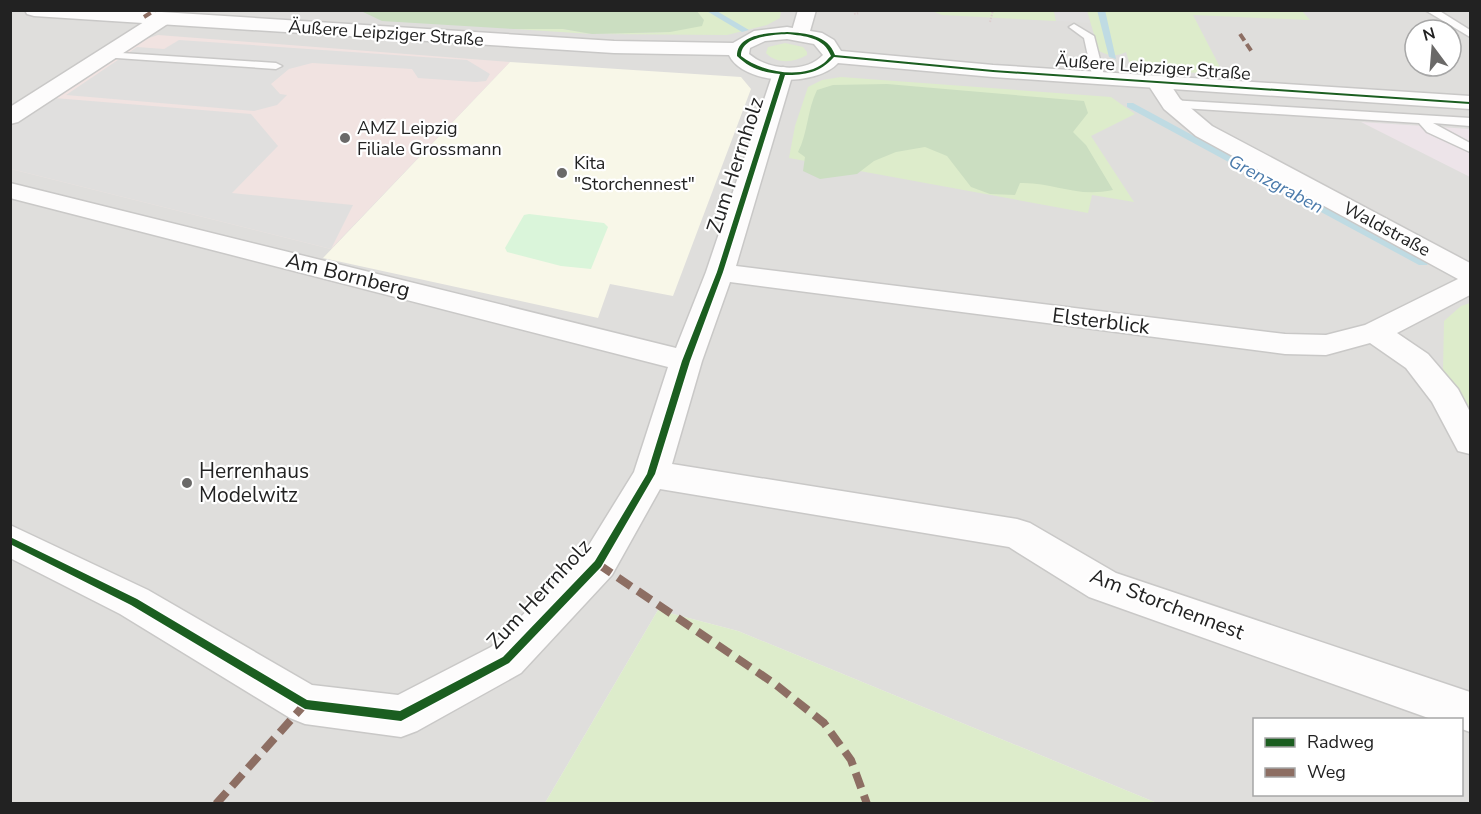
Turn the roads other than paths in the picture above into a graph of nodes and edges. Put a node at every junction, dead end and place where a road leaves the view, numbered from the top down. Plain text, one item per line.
1 (34, 10) edge
2 (807, 10) edge
3 (1430, 10) edge
4 (162, 19) junction
5 (1074, 27) dead end
6 (801, 34) junction
7 (1470, 34) edge
8 (739, 49) junction
9 (106, 55) junction
10 (833, 56) junction
11 (276, 66) dead end
12 (783, 73) junction
13 (1099, 79) junction
14 (1164, 93) junction
15 (1403, 98) junction
16 (1470, 103) edge
17 (10, 117) edge
18 (1422, 119) junction
19 (1470, 122) edge
20 (1470, 148) edge
21 (10, 190) edge
22 (720, 272) junction
23 (1470, 274) edge
24 (1470, 285) edge
25 (1375, 332) junction
26 (686, 361) junction
27 (1470, 442) edge
28 (651, 474) junction
29 (10, 540) edge
30 (1470, 712) edge

1 - 4 street, Äußere Leipziger Straße
2 - 6 street
3 - 7 lane
4 - 8 street, Äußere Leipziger Straße
4 - 9 street
5 - 13 lane
6 - 8 street
6 - 10 street
8 - 12 street
9 - 11 lane
9 - 17 street
10 - 12 street
10 - 13 street, Äußere Leipziger Straße
12 - 22 street, Zum Herrnholz
13 - 14 street, Äußere Leipziger Straße
14 - 15 street, Äußere Leipziger Straße
14 - 18 lane
14 - 23 street, Waldstraße
15 - 16 street, Äußere Leipziger Straße
15 - 18 lane
18 - 19 lane
18 - 20 lane
21 - 26 street, Am Bornberg
22 - 25 street, Elsterblick
22 - 26 street, Zum Herrnholz
24 - 25 street, Elsterblick
25 - 27 street
26 - 28 street, Zum Herrnholz
28 - 29 street, Zum Herrnholz
28 - 30 street, Am Storchennest

